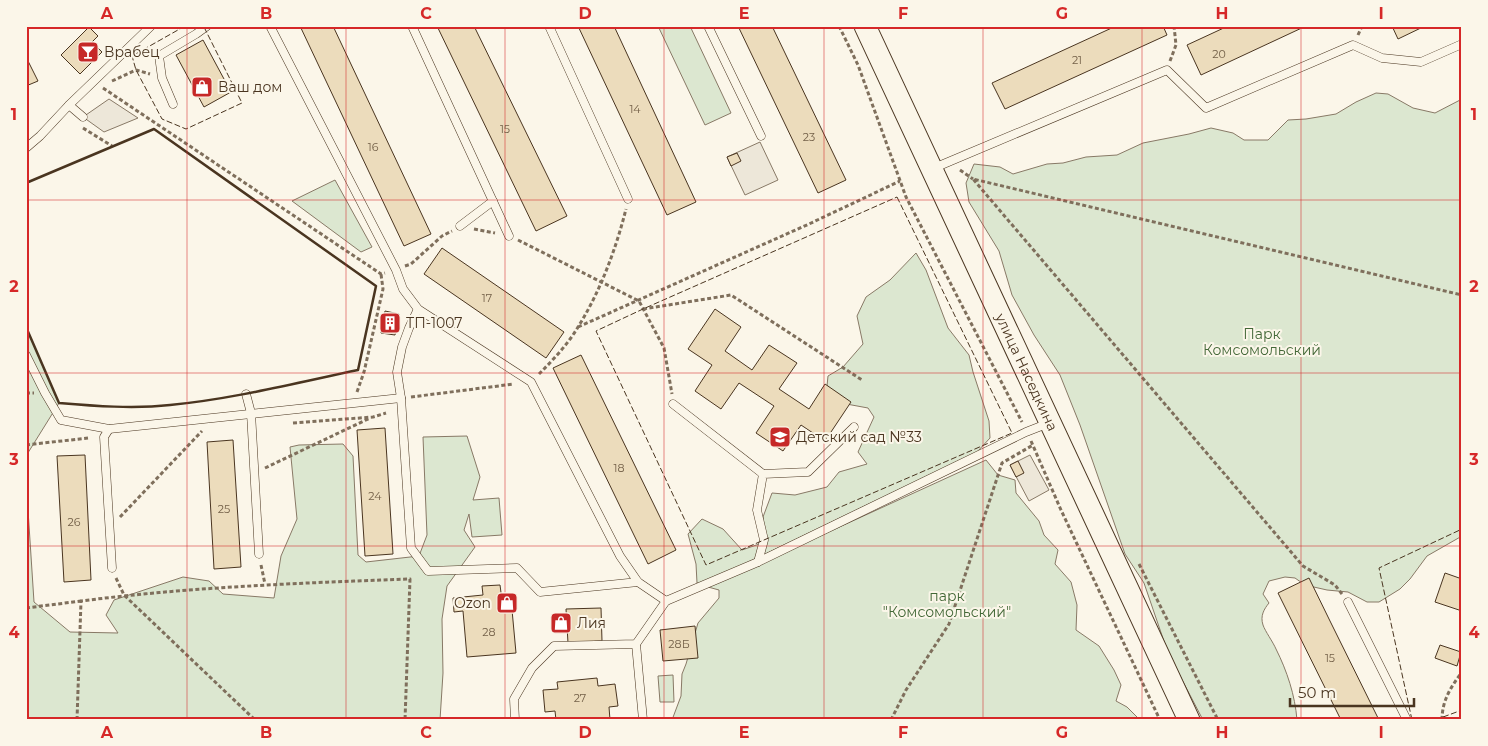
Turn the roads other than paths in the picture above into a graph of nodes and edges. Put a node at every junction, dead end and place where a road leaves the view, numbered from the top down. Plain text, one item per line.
1 (151, 26) edge
2 (207, 26) edge
3 (270, 26) edge
4 (412, 26) edge
5 (549, 26) edge
6 (708, 26) edge
7 (865, 26) edge
8 (1462, 44) edge
9 (173, 104) dead end
10 (69, 105) junction
11 (83, 117) dead end
12 (760, 136) dead end
13 (26, 148) edge
14 (931, 169) junction
15 (628, 199) road end
16 (493, 202) junction
17 (460, 226) road end
18 (509, 236) road end
19 (418, 309) junction
20 (26, 355) edge
21 (246, 394) dead end
22 (401, 398) junction
23 (673, 404) road end
24 (250, 413) junction
25 (1049, 423) junction
26 (854, 427) dead end
27 (108, 429) junction
28 (763, 474) junction
29 (259, 554) road end
30 (758, 562) junction
31 (112, 568) road end
32 (638, 582) junction
33 (666, 601) junction
34 (1348, 602) road end
35 (636, 644) junction
36 (515, 720) edge
37 (643, 720) edge
38 (1189, 720) edge
39 (1407, 720) edge

1 - 10 lane
2 - 9 lane
3 - 19 lane
4 - 16 lane
5 - 15 lane
6 - 12 lane
7 - 14 main road, улица Наседкина
8 - 14 lane
10 - 11 lane
10 - 13 lane
14 - 25 main road, улица Наседкина
16 - 17 lane
16 - 18 lane
19 - 22 lane
19 - 32 lane
20 - 27 lane
21 - 24 lane
22 - 24 lane
22 - 32 lane
23 - 28 lane
24 - 27 lane
24 - 29 lane
25 - 30 lane
25 - 38 main road, улица Наседкина
26 - 28 lane
27 - 31 lane
28 - 30 lane
30 - 33 lane
32 - 33 lane
33 - 35 lane
34 - 39 lane
35 - 36 lane
35 - 37 lane

